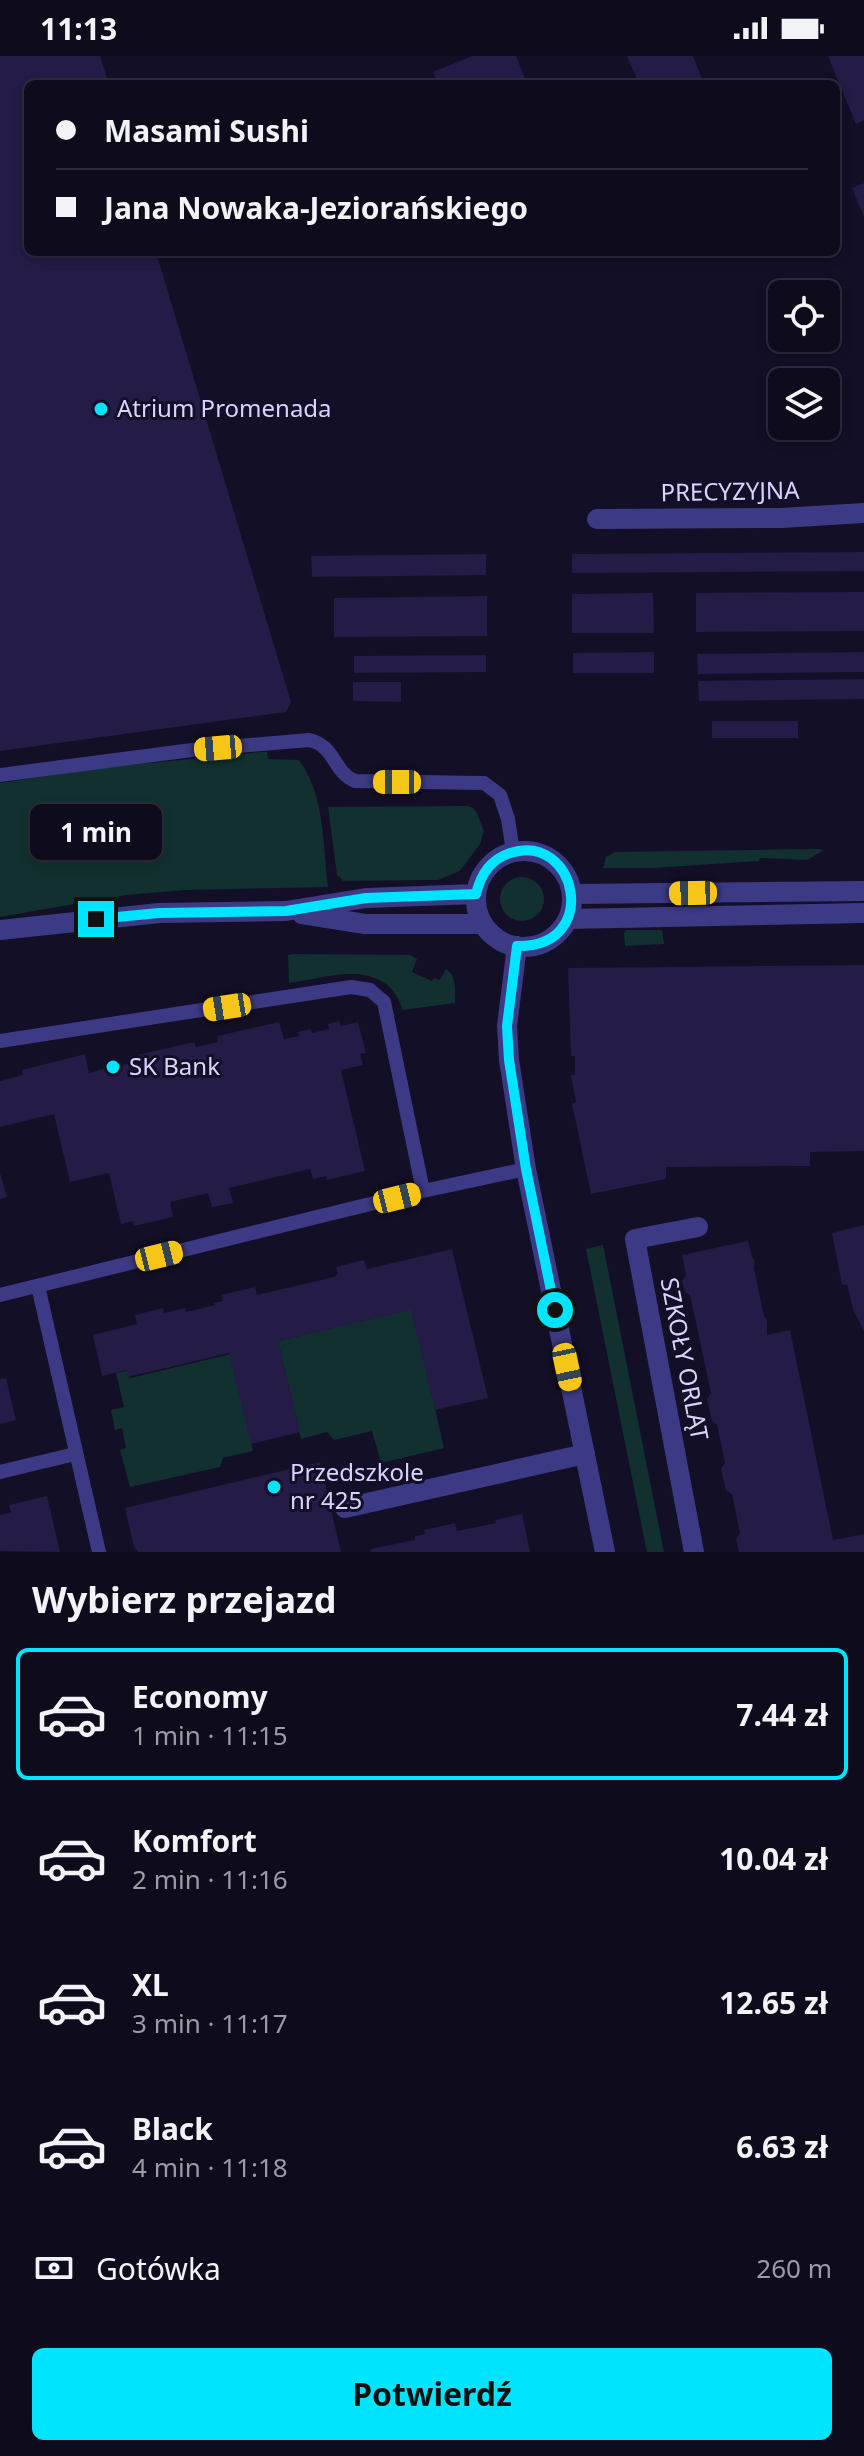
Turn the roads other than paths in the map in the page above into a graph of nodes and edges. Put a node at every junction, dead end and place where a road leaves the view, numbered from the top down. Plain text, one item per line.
1 (864, 513) edge
2 (597, 519) dead end
3 (0, 775) edge
4 (513, 852) junction
5 (864, 891) edge
6 (476, 894) junction
7 (572, 894) junction
8 (286, 911) junction
9 (864, 913) edge
10 (568, 919) junction
11 (483, 924) junction
12 (0, 930) edge
13 (517, 946) junction
14 (0, 1041) edge
15 (526, 1169) junction
16 (423, 1191) junction
17 (698, 1227) dead end
18 (38, 1286) junction
19 (0, 1295) edge
20 (75, 1454) junction
21 (585, 1454) junction
22 (0, 1472) edge
23 (345, 1508) dead end
24 (99, 1552) edge
25 (605, 1552) edge
26 (694, 1552) edge

1 - 2 street, PRECYZYJNA
3 - 4 lane
4 - 6 street
4 - 7 street
5 - 7 street
6 - 8 street
6 - 11 street
7 - 10 street
8 - 11 street
8 - 12 street
9 - 10 street
10 - 13 street
11 - 13 street
13 - 15 street
14 - 16 lane
15 - 16 lane
15 - 21 street
16 - 18 lane
17 - 26 street, SZKOŁY ORLĄT
18 - 19 lane
18 - 20 lane
20 - 22 lane
20 - 24 lane
21 - 23 street
21 - 25 street

